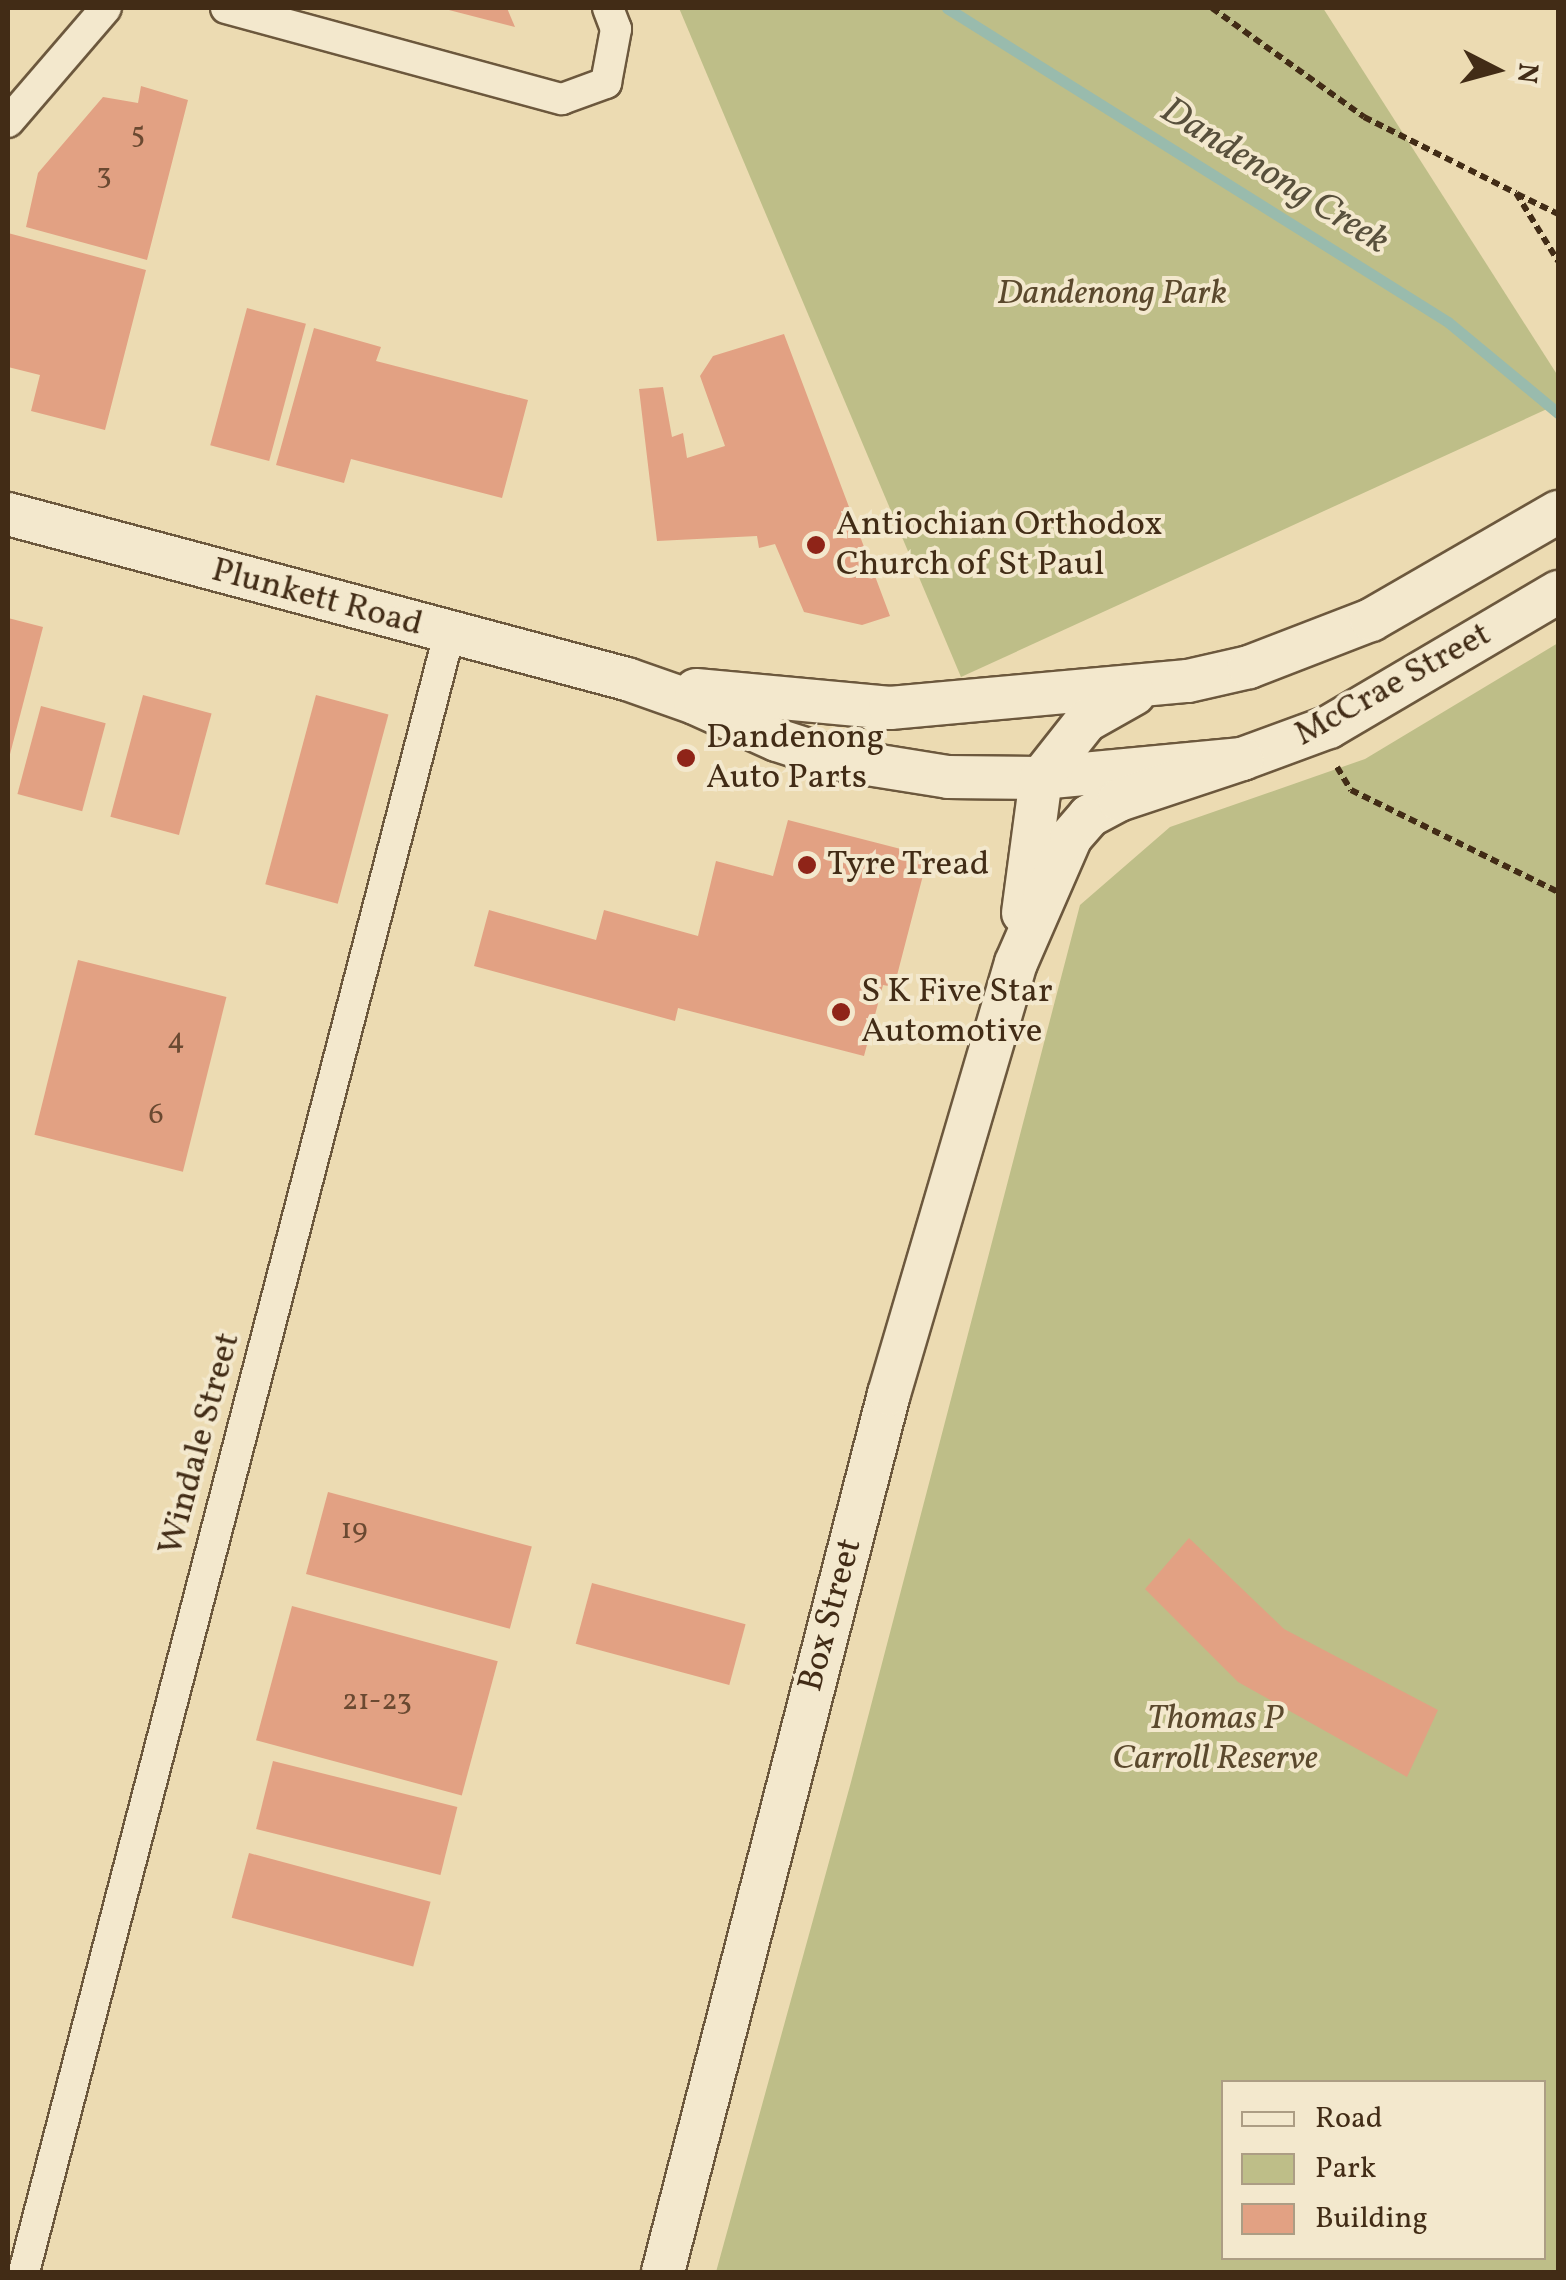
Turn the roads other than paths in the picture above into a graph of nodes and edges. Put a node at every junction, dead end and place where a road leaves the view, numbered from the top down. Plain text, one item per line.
1 (106, 8) edge
2 (226, 8) edge
3 (608, 8) edge
4 (8, 122) edge
5 (1558, 512) edge
6 (8, 514) edge
7 (1555, 594) edge
8 (449, 634) junction
9 (627, 678) junction
10 (1157, 687) junction
11 (1242, 759) junction
12 (1041, 778) junction
13 (1016, 963) junction
14 (24, 2272) edge
15 (664, 2272) edge

1 - 4 street
2 - 3 street
5 - 10 main road, McCrae Street
6 - 8 main road, Plunkett Road
7 - 11 main road, McCrae Street
8 - 9 main road, Plunkett Road
8 - 14 street, Windale Street
9 - 10 main road, Plunkett Road
9 - 12 main road, Plunkett Road
10 - 12 main road
11 - 12 main road, McCrae Street
11 - 13 main road, Box Street
12 - 13 main road, Box Street
13 - 15 main road, Box Street

